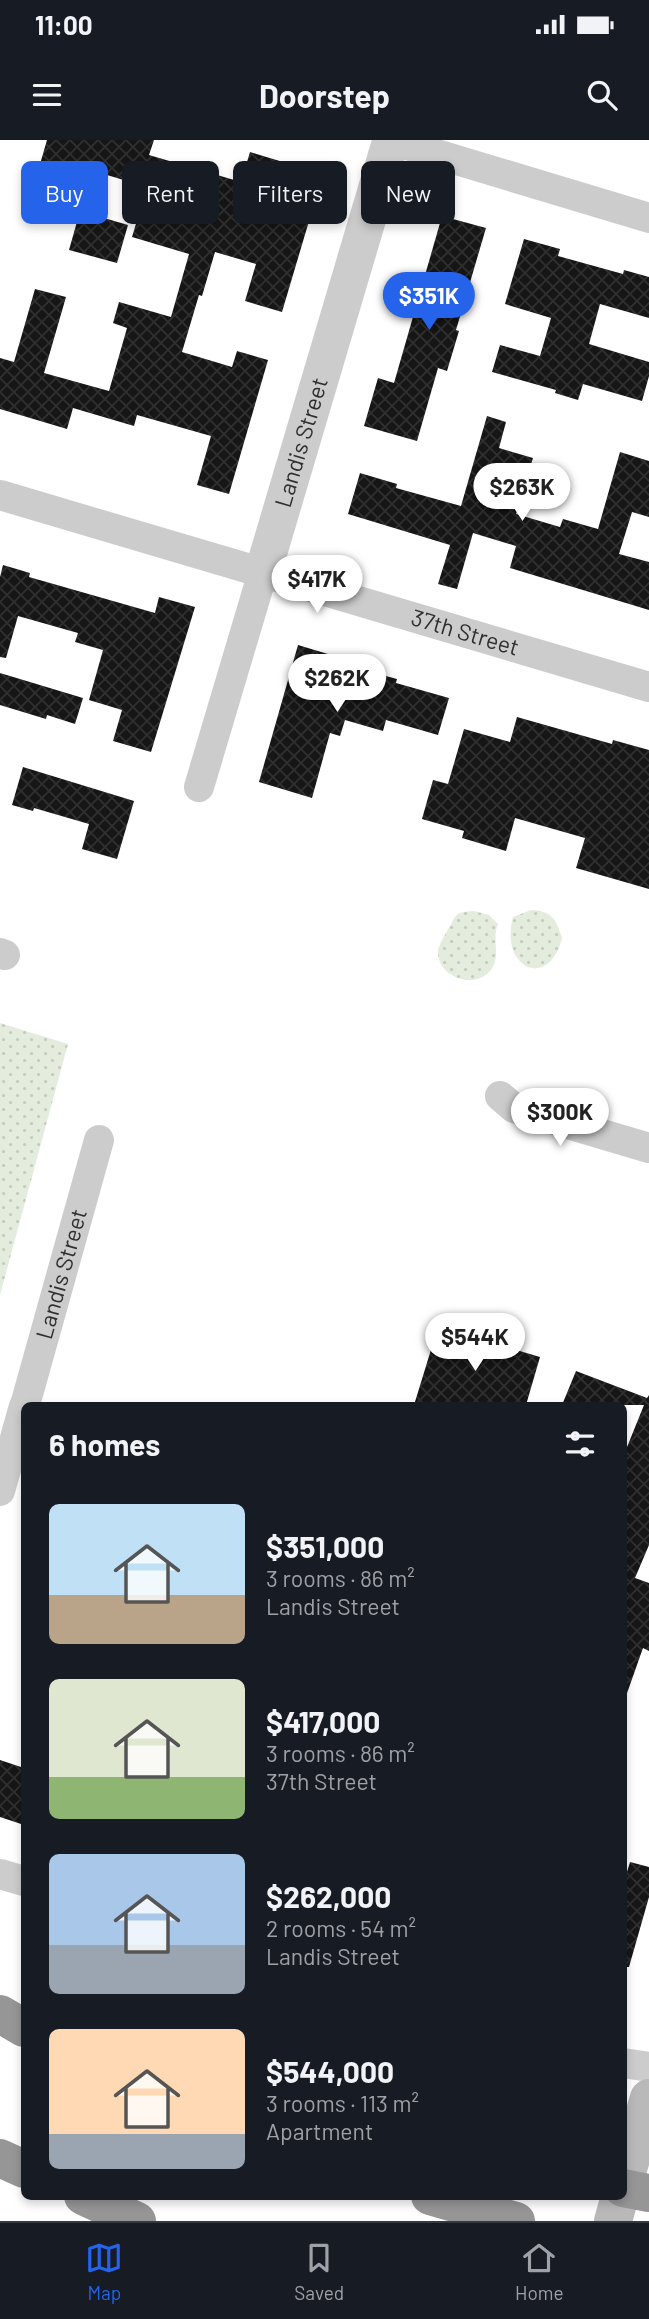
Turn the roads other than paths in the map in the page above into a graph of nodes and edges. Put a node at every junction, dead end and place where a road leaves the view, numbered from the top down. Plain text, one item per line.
1 (390, 140) edge
2 (649, 218) edge
3 (0, 495) edge
4 (263, 572) junction
5 (649, 687) edge
6 (199, 787) dead end
7 (500, 1096) dead end
8 (99, 1140) dead end
9 (649, 1147) edge
10 (26, 1402) edge
11 (21, 1420) edge
12 (0, 1491) edge
13 (0, 1874) edge
14 (21, 1880) edge
15 (0, 1992) edge
16 (21, 1998) edge
17 (0, 2014) edge
18 (21, 2026) edge
19 (627, 2064) edge
20 (649, 2067) edge
21 (649, 2098) edge
22 (0, 2158) edge
23 (21, 2168) edge
24 (627, 2173) edge
25 (627, 2177) edge
26 (649, 2193) edge
27 (92, 2200) edge
28 (444, 2200) edge
29 (619, 2200) edge
30 (137, 2221) edge
31 (516, 2221) edge
32 (613, 2221) edge

1 - 2 street
1 - 4 street, Landis Street
3 - 4 street, 37th Street
4 - 5 street, 37th Street
4 - 6 street, Landis Street
7 - 9 street
8 - 10 street, Landis Street
11 - 12 street, Landis Street
13 - 14 street
15 - 16 highway
17 - 18 highway
19 - 20 street
21 - 24 main road
22 - 23 highway
25 - 26 highway
27 - 30 highway
28 - 31 highway
29 - 32 main road

